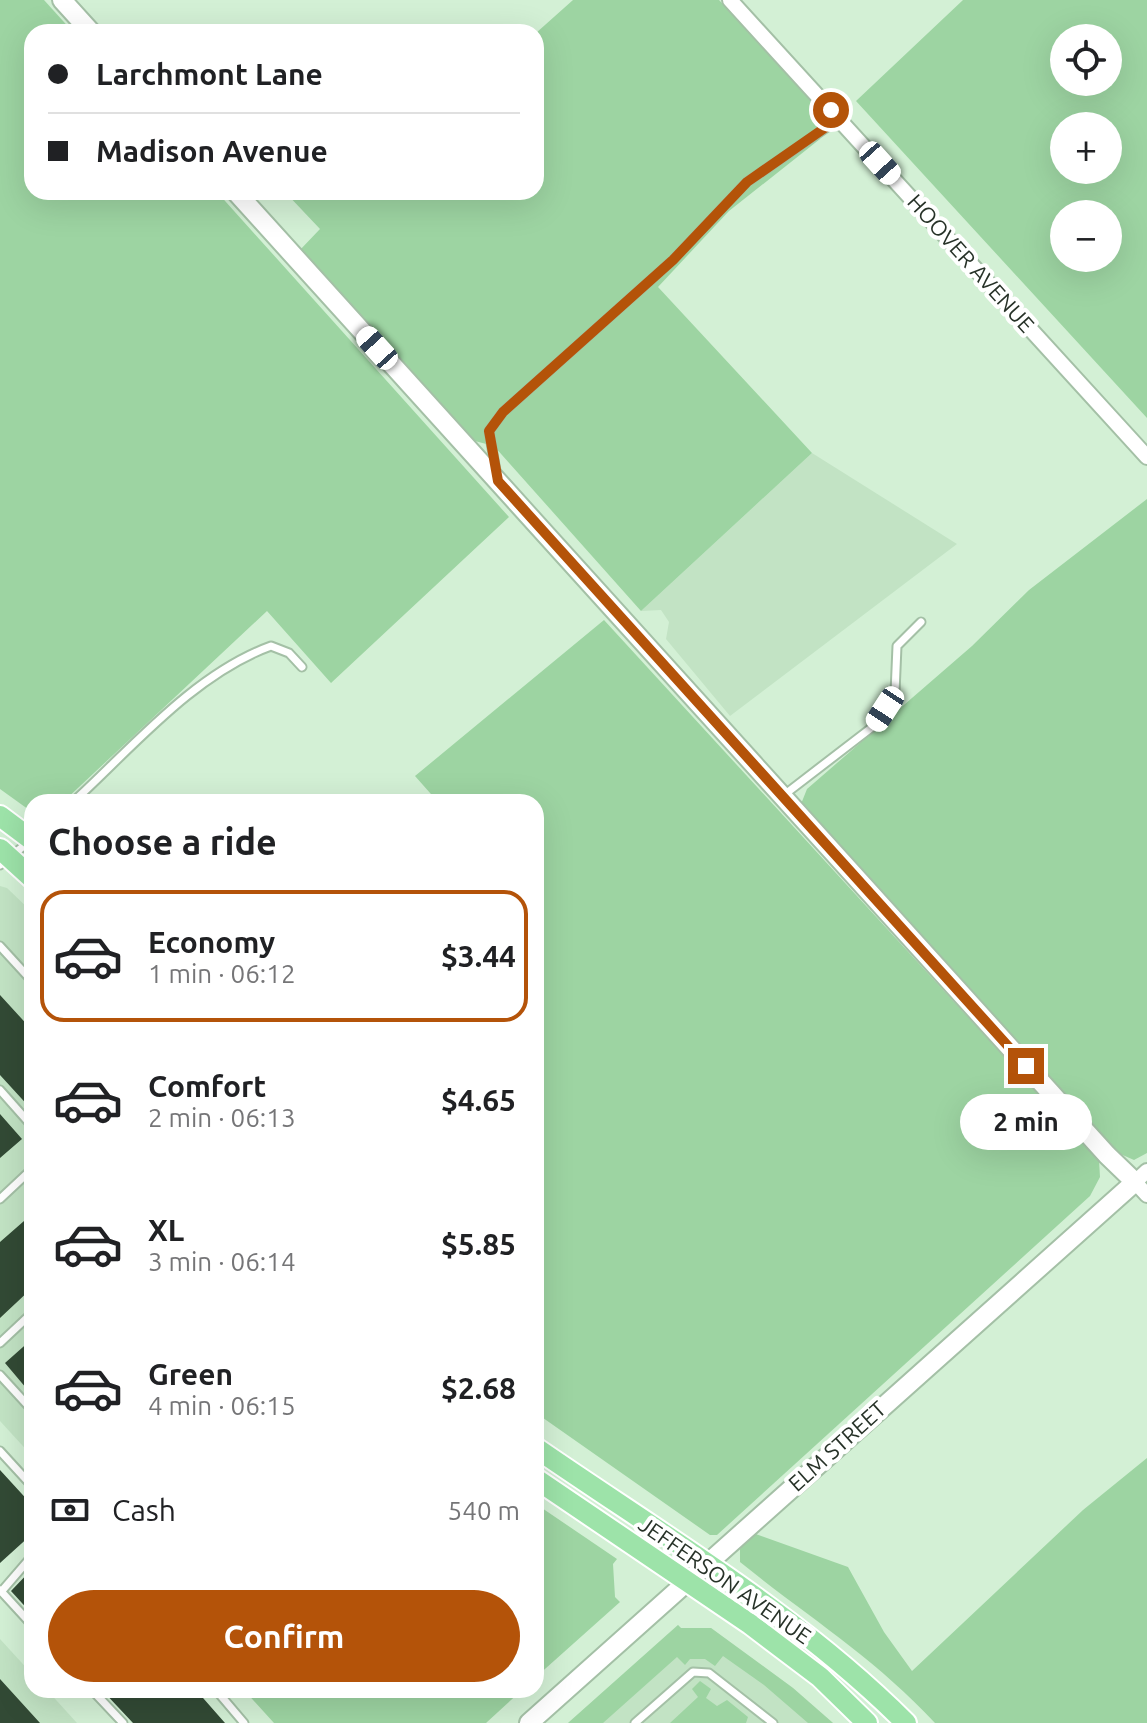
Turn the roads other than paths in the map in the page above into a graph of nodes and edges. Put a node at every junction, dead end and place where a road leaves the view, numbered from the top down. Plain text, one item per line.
1 (62, 0) edge
2 (730, 0) edge
3 (84, 24) edge
4 (839, 118) junction
5 (243, 200) edge
6 (1147, 457) edge
7 (498, 481) junction
8 (921, 622) dead end
9 (302, 667) dead end
10 (82, 794) edge
11 (782, 796) junction
12 (0, 816) edge
13 (24, 834) edge
14 (24, 845) edge
15 (3, 857) edge
16 (24, 872) edge
17 (0, 946) edge
18 (24, 972) edge
19 (0, 1090) edge
20 (24, 1117) edge
21 (24, 1177) edge
22 (1143, 1182) edge
23 (0, 1199) edge
24 (24, 1320) edge
25 (0, 1343) edge
26 (0, 1375) edge
27 (24, 1401) edge
28 (0, 1451) edge
29 (544, 1453) edge
30 (24, 1477) edge
31 (544, 1485) edge
32 (706, 1561) junction
33 (24, 1565) edge
34 (684, 1582) junction
35 (1, 1591) edge
36 (24, 1616) edge
37 (100, 1698) edge
38 (223, 1698) edge
39 (123, 1723) edge
40 (244, 1723) edge
41 (529, 1723) edge
42 (635, 1723) edge
43 (773, 1723) edge
44 (867, 1723) edge
45 (906, 1723) edge

1 - 3 street
2 - 4 street, HOOVER AVENUE
4 - 6 street, HOOVER AVENUE
4 - 7 lane
5 - 7 street
7 - 11 street
8 - 11 lane
9 - 10 lane
11 - 22 street
12 - 13 main road
14 - 15 lane
15 - 16 main road
17 - 18 lane
19 - 20 lane
21 - 23 lane
22 - 32 street, ELM STREET
24 - 25 lane
26 - 27 lane
28 - 30 lane
29 - 32 main road, JEFFERSON AVENUE
31 - 34 main road, JEFFERSON AVENUE
32 - 34 street, ELM STREET
32 - 45 main road, JEFFERSON AVENUE
33 - 35 lane
34 - 41 street, ELM STREET
34 - 44 main road, JEFFERSON AVENUE
35 - 36 lane
37 - 39 lane
38 - 40 lane
42 - 43 lane

